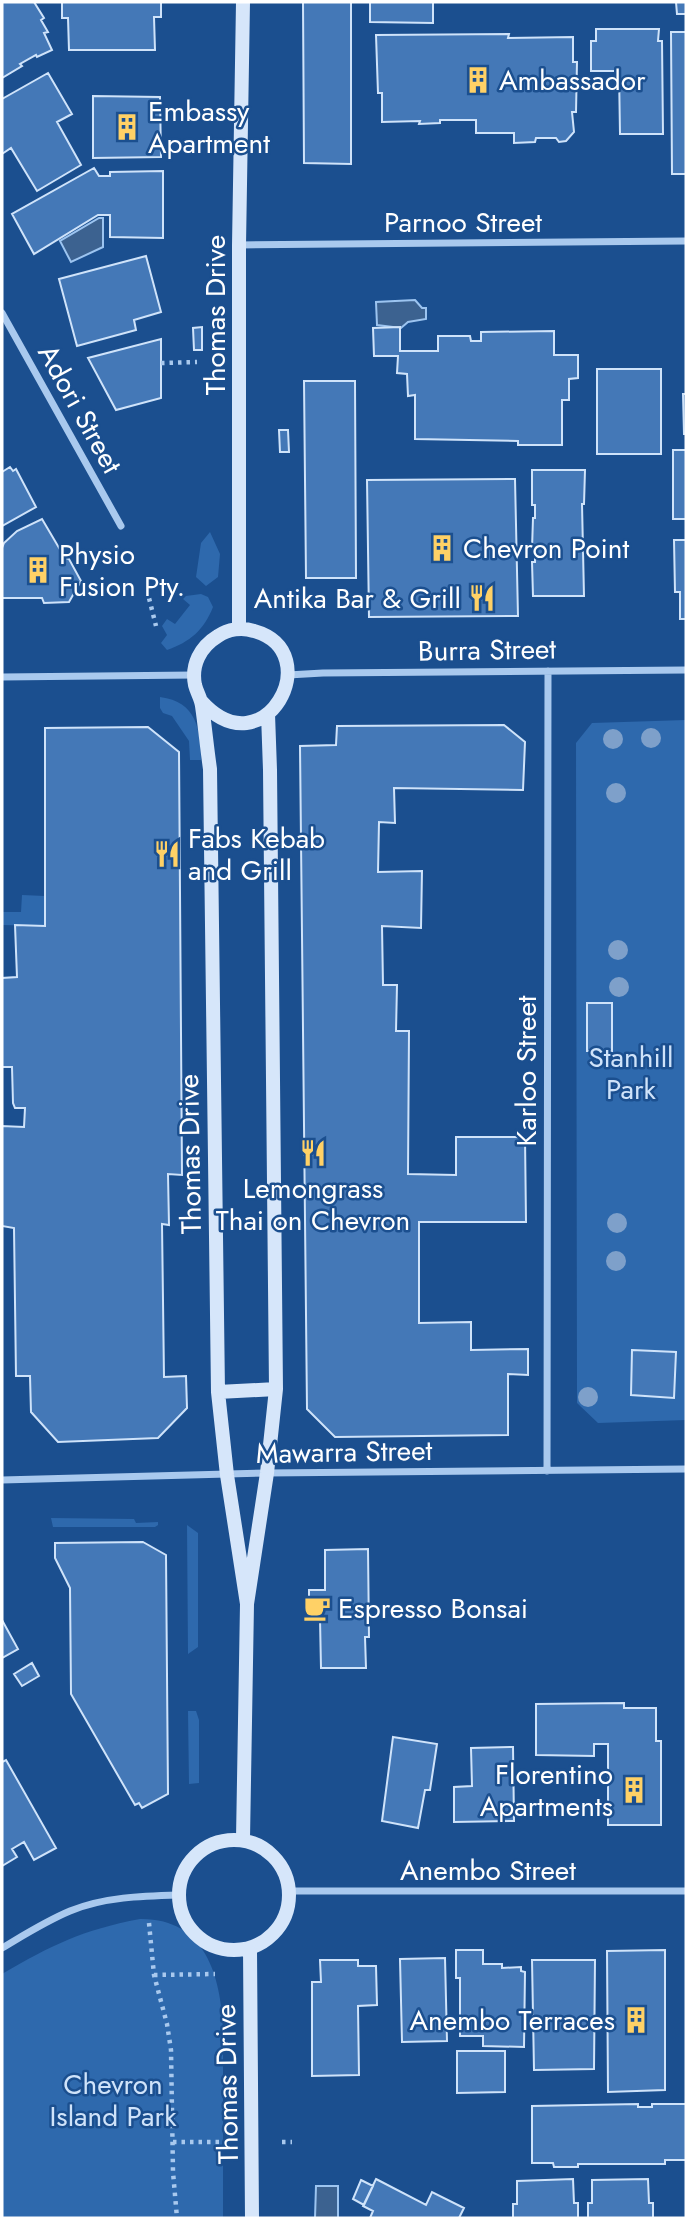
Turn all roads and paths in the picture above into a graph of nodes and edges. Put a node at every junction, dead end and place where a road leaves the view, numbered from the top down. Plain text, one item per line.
1 (243, 2) edge
2 (686, 241) edge
3 (239, 245) junction
4 (2, 313) edge
5 (197, 362) dead end
6 (161, 363) dead end
7 (121, 526) dead end
8 (147, 590) dead end
9 (156, 626) dead end
10 (239, 629) junction
11 (686, 670) edge
12 (548, 671) junction
13 (194, 675) junction
14 (288, 675) junction
15 (2, 677) edge
16 (201, 701) junction
17 (268, 714) junction
18 (276, 1389) junction
19 (218, 1392) junction
20 (686, 1469) edge
21 (547, 1471) junction
22 (267, 1473) junction
23 (227, 1475) junction
24 (2, 1480) edge
25 (247, 1604) junction
26 (243, 1839) junction
27 (290, 1891) junction
28 (686, 1891) edge
29 (178, 1895) junction
30 (149, 1923) dead end
31 (2, 1948) edge
32 (250, 1949) junction
33 (215, 1974) dead end
34 (154, 1975) junction
35 (292, 2141) dead end
36 (173, 2142) junction
37 (282, 2142) dead end
38 (222, 2143) dead end
39 (177, 2218) edge
40 (251, 2218) edge

1 - 3 main road, Thomas Drive
2 - 3 street, Parnoo Street
3 - 10 main road, Thomas Drive
4 - 7 street, Adori Street
5 - 6 path
8 - 9 path
10 - 13 main road
10 - 14 main road
11 - 12 street, Burra Street
12 - 14 street, Burra Street
12 - 21 street, Karloo Street
13 - 15 street
13 - 16 main road, Thomas Drive
14 - 17 main road
16 - 17 main road
16 - 19 main road, Thomas Drive
17 - 18 main road, Thomas Drive
18 - 19 main road
18 - 22 main road, Thomas Drive
19 - 23 main road, Thomas Drive
20 - 21 street, Mawarra Street
21 - 22 street, Mawarra Street
22 - 23 street, Mawarra Street
22 - 25 main road, Thomas Drive
23 - 24 street, Mawarra Street
23 - 25 main road, Thomas Drive
25 - 26 main road, Thomas Drive
26 - 27 main road
26 - 29 main road
27 - 28 street, Anembo Street
27 - 32 main road
29 - 31 street
29 - 32 main road
30 - 34 path
32 - 40 main road, Thomas Drive
33 - 34 path
34 - 36 path
35 - 37 path
36 - 38 path
36 - 39 path

